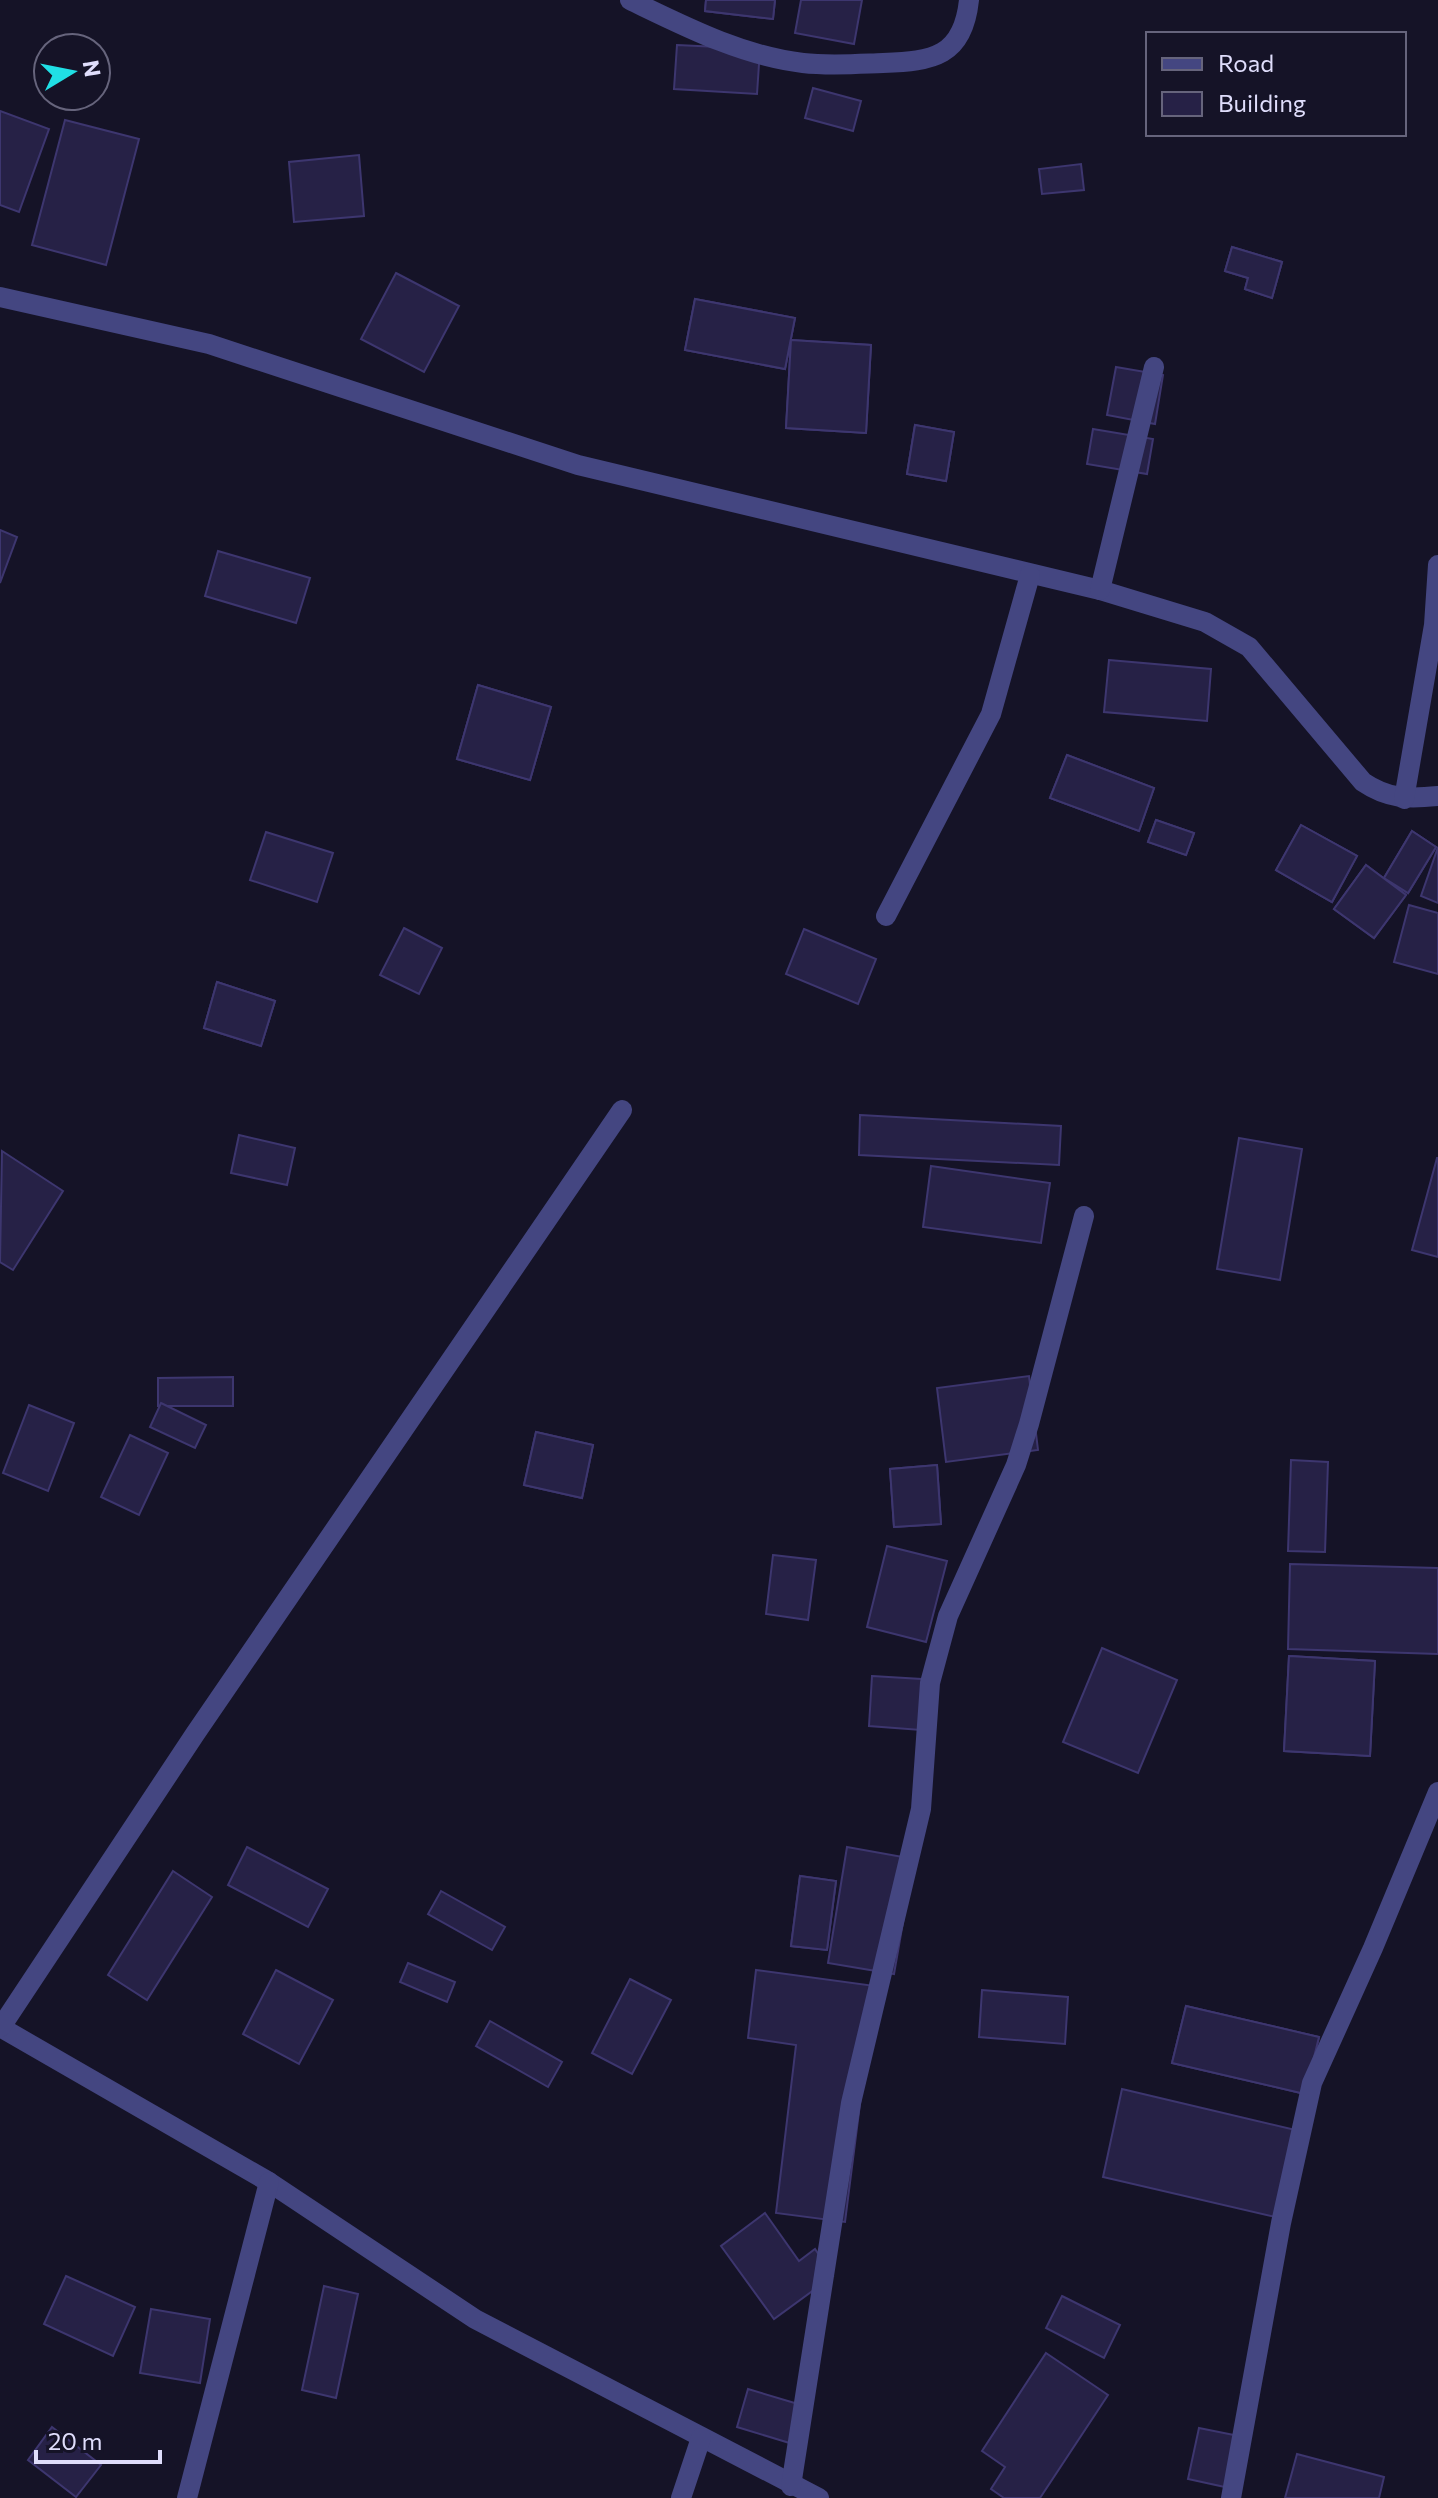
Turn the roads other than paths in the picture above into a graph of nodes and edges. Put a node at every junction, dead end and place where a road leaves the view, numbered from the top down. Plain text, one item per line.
1 (630, 0) edge
2 (969, 0) edge
3 (0, 297) edge
4 (1154, 367) dead end
5 (1438, 565) edge
6 (1030, 575) junction
7 (1100, 590) junction
8 (1438, 796) edge
9 (1404, 799) junction
10 (886, 916) dead end
11 (622, 1110) dead end
12 (1084, 1216) dead end
13 (1438, 1792) edge
14 (0, 2027) edge
15 (269, 2182) junction
16 (701, 2438) junction
17 (791, 2486) junction
18 (187, 2498) edge
19 (681, 2498) edge
20 (819, 2498) edge
21 (1231, 2498) edge

1 - 2 street
3 - 6 street
4 - 7 street
5 - 9 street
6 - 7 street
6 - 10 street
7 - 9 street
8 - 9 street
11 - 14 street
12 - 17 street
13 - 21 street
14 - 15 street
15 - 16 street
15 - 18 street
16 - 17 street
16 - 19 street
17 - 20 street

